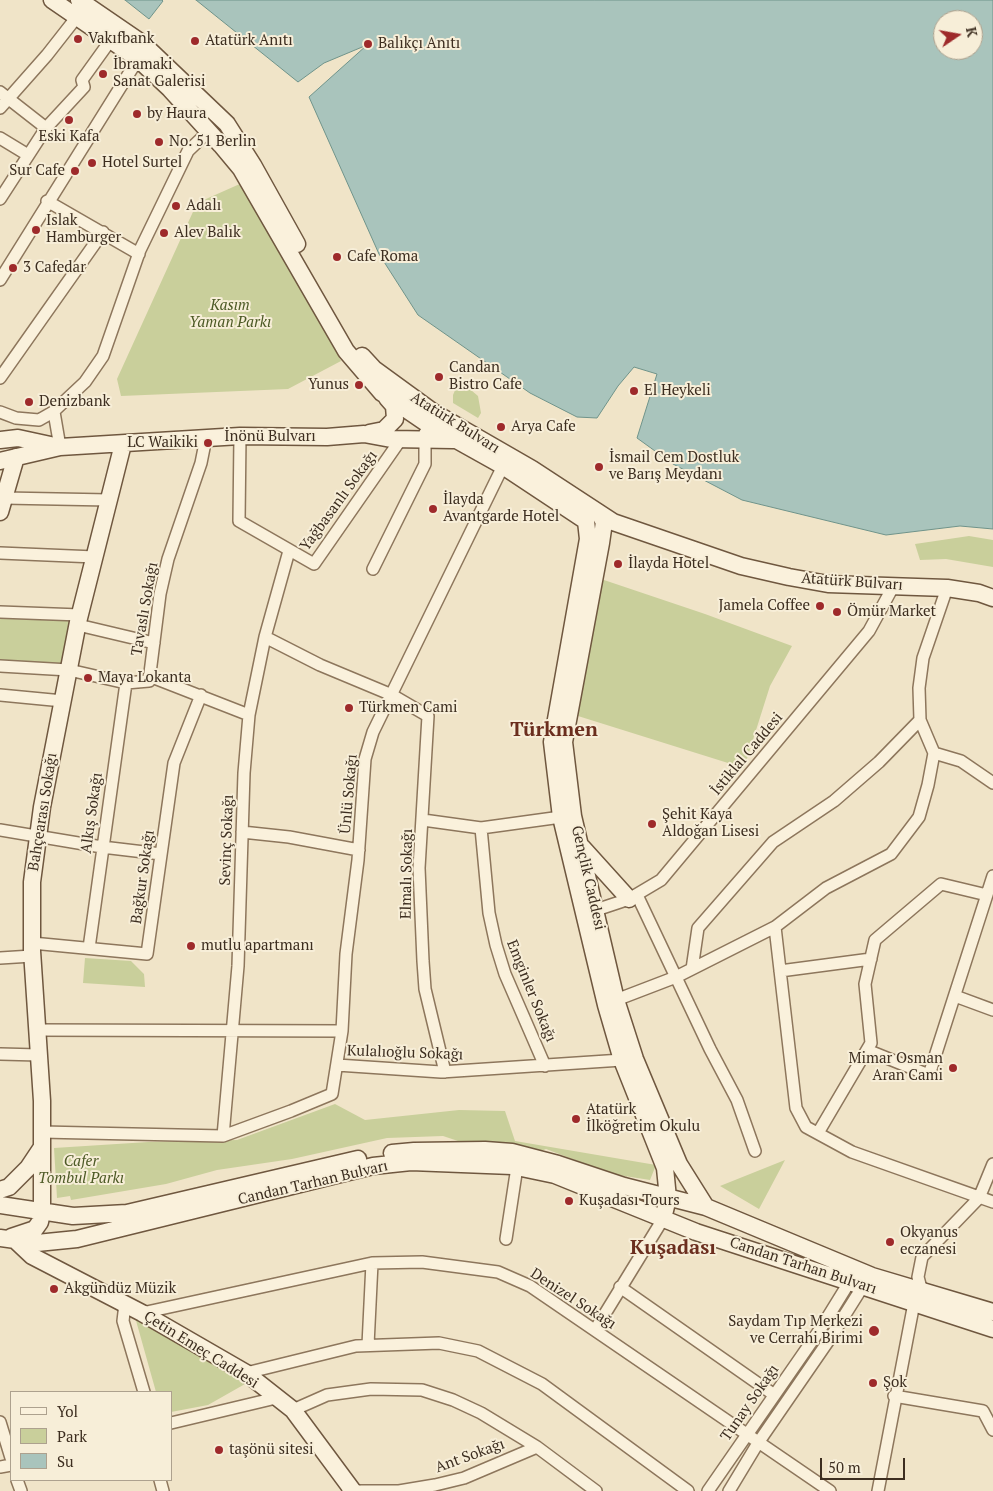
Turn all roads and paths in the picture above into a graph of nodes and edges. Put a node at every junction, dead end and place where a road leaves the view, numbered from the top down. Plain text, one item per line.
1 (52, 0) edge
2 (79, 0) edge
3 (76, 18) junction
4 (110, 41) junction
5 (138, 59) junction
6 (2, 100) edge
7 (46, 128) junction
8 (231, 129) junction
9 (208, 132) junction
10 (0, 138) edge
11 (221, 144) junction
12 (28, 155) junction
13 (0, 199) edge
14 (47, 202) junction
15 (103, 232) junction
16 (139, 254) junction
17 (0, 280) edge
18 (4, 364) edge
19 (0, 378) edge
20 (382, 393) junction
21 (0, 412) edge
22 (54, 412) junction
23 (429, 418) junction
24 (364, 434) junction
25 (240, 436) junction
26 (206, 438) junction
27 (401, 439) junction
28 (0, 440) edge
29 (424, 440) junction
30 (453, 440) junction
31 (480, 440) junction
32 (123, 444) junction
33 (60, 447) junction
34 (16, 457) junction
35 (0, 462) edge
36 (503, 466) junction
37 (109, 500) junction
38 (2, 505) edge
39 (601, 525) junction
40 (289, 550) junction
41 (0, 553) edge
42 (95, 557) junction
43 (373, 569) dead end
44 (894, 586) junction
45 (946, 588) junction
46 (993, 598) edge
47 (0, 612) edge
48 (79, 620) junction
49 (265, 637) junction
50 (154, 643) junction
51 (0, 666) edge
52 (69, 670) junction
53 (149, 676) junction
54 (126, 683) junction
55 (0, 694) edge
56 (201, 695) junction
57 (392, 695) junction
58 (63, 702) junction
59 (249, 715) junction
60 (920, 720) junction
61 (934, 753) junction
62 (993, 783) edge
63 (561, 817) junction
64 (423, 820) junction
65 (481, 828) junction
66 (0, 830) edge
67 (242, 832) junction
68 (38, 836) junction
69 (582, 846) junction
70 (102, 847) junction
71 (359, 850) junction
72 (161, 854) junction
73 (993, 876) edge
74 (987, 895) junction
75 (633, 897) junction
76 (590, 912) junction
77 (775, 928) junction
78 (89, 948) junction
79 (32, 950) junction
80 (0, 958) edge
81 (871, 959) junction
82 (692, 969) junction
83 (780, 971) junction
84 (676, 977) junction
85 (955, 996) junction
86 (611, 1002) junction
87 (993, 1010) edge
88 (37, 1030) junction
89 (232, 1031) junction
90 (342, 1031) junction
91 (866, 1050) junction
92 (0, 1054) edge
93 (39, 1055) junction
94 (622, 1060) junction
95 (337, 1065) junction
96 (545, 1066) junction
97 (445, 1072) junction
98 (818, 1133) junction
99 (222, 1136) junction
100 (42, 1140) junction
101 (755, 1150) dead end
102 (993, 1164) edge
103 (517, 1167) junction
104 (0, 1190) edge
105 (668, 1198) junction
106 (979, 1198) junction
107 (993, 1202) edge
108 (0, 1204) edge
109 (706, 1207) junction
110 (49, 1213) junction
111 (663, 1219) junction
112 (696, 1232) junction
113 (5, 1239) edge
114 (77, 1239) junction
115 (506, 1239) dead end
116 (372, 1263) junction
117 (70, 1276) junction
118 (856, 1284) junction
119 (620, 1287) junction
120 (918, 1297) junction
121 (125, 1304) junction
122 (142, 1312) junction
123 (993, 1312) edge
124 (993, 1329) edge
125 (595, 1330) junction
126 (368, 1345) junction
127 (246, 1373) junction
128 (144, 1391) edge
129 (773, 1394) junction
130 (894, 1396) junction
131 (276, 1398) junction
132 (293, 1410) junction
133 (0, 1422) edge
134 (172, 1423) edge
135 (993, 1430) edge
136 (747, 1434) junction
137 (758, 1443) junction
138 (537, 1447) junction
139 (10, 1455) edge
140 (351, 1491) edge
141 (596, 1491) edge
142 (688, 1491) edge
143 (708, 1491) edge
144 (729, 1491) edge
145 (830, 1491) edge
146 (878, 1491) edge

1 - 3 main road, Atatürk Bulvarı
2 - 8 main road, Atatürk Bulvarı
3 - 4 main road, Atatürk Bulvarı
3 - 6 street
4 - 5 main road, Atatürk Bulvarı
4 - 7 street
5 - 9 main road, Atatürk Bulvarı
5 - 14 street
6 - 7 street
7 - 12 street
8 - 9 main road
8 - 11 main road
8 - 23 main road, Atatürk Bulvarı
9 - 11 main road, Atatürk Bulvarı
9 - 16 street
10 - 12 street
11 - 20 main road, Atatürk Bulvarı
12 - 13 street
14 - 15 street
14 - 17 street
15 - 16 street
15 - 18 street
16 - 22 street
18 - 19 street
20 - 23 main road, Atatürk Bulvarı
20 - 24 main road
21 - 22 street
22 - 33 street
23 - 29 street
23 - 30 main road, Atatürk Bulvarı
23 - 31 main road, Atatürk Bulvarı
24 - 25 main road, İnönü Bulvarı
24 - 27 main road, İnönü Bulvarı
25 - 26 main road, İnönü Bulvarı
25 - 40 street, Yağbasanlı Sokağı
26 - 32 main road, İnönü Bulvarı
26 - 50 street, Tavaslı Sokağı
27 - 29 main road, İnönü Bulvarı
27 - 40 street, Yağbasanlı Sokağı
28 - 33 main road, İnönü Bulvarı
29 - 30 main road, İnönü Bulvarı
29 - 43 street
30 - 31 main road, İnönü Bulvarı
30 - 36 main road, Atatürk Bulvarı
31 - 39 main road, Atatürk Bulvarı
32 - 33 main road, İnönü Bulvarı
32 - 37 main road, Bahçearası Sokağı
33 - 34 main road, İnönü Bulvarı
34 - 35 main road, İnönü Bulvarı
34 - 38 main road
36 - 39 main road, Atatürk Bulvarı
36 - 57 street, Ünlü Sokağı
37 - 38 street
37 - 42 main road, Bahçearası Sokağı
39 - 44 main road, Atatürk Bulvarı
39 - 63 main road, Gençlik Caddesi
39 - 69 main road, Gençlik Caddesi
40 - 49 street, Sevinç Sokağı
41 - 42 street
42 - 48 main road, Bahçearası Sokağı
44 - 45 main road, Atatürk Bulvarı
44 - 75 street, İstiklal Caddesi
45 - 46 main road, Atatürk Bulvarı
45 - 60 street
47 - 48 street
48 - 50 street
48 - 52 main road, Bahçearası Sokağı
49 - 57 street
49 - 59 street, Sevinç Sokağı
50 - 53 street, Tavaslı Sokağı
51 - 52 street, Tavaslı Sokağı
52 - 54 street, Tavaslı Sokağı
52 - 58 main road, Bahçearası Sokağı
53 - 54 street, Tavaslı Sokağı
53 - 56 street
54 - 70 street, Alkış Sokağı
55 - 58 street
56 - 59 street
56 - 72 street, Bağkur Sokağı
57 - 64 street, Elmalı Sokağı
57 - 71 street, Ünlü Sokağı
58 - 68 main road, Bahçearası Sokağı
59 - 67 street, Sevinç Sokağı
60 - 61 street
60 - 82 street
61 - 62 street
61 - 77 street
63 - 65 street
63 - 76 main road, Gençlik Caddesi
64 - 65 street
64 - 97 street, Elmalı Sokağı
65 - 96 street, Emginler Sokağı
66 - 68 street
67 - 71 street
67 - 89 street, Sevinç Sokağı
68 - 70 street
68 - 79 main road, Bahçearası Sokağı
69 - 75 main road
69 - 76 main road, Gençlik Caddesi
70 - 72 street
70 - 78 street, Alkış Sokağı
71 - 90 street, Ünlü Sokağı
72 - 78 street, Bağkur Sokağı
73 - 74 street
74 - 81 street
74 - 85 street
75 - 76 street, İstiklal Caddesi
75 - 84 street
76 - 86 main road, Gençlik Caddesi
77 - 82 street
77 - 83 street
78 - 79 street, Bağkur Sokağı
79 - 80 street, Bağkur Sokağı
79 - 88 main road, Bahçearası Sokağı
81 - 83 street
81 - 91 street
82 - 84 street
83 - 98 street
84 - 86 street
84 - 101 street
85 - 87 street
85 - 91 street
86 - 94 main road, Gençlik Caddesi
86 - 109 main road, Gençlik Caddesi
88 - 89 street
88 - 93 main road, Bahçearası Sokağı
89 - 90 street
89 - 99 street, Sevinç Sokağı
90 - 95 street, Ünlü Sokağı
91 - 98 street
92 - 93 street
93 - 100 main road, Bahçearası Sokağı
94 - 96 street, Kulalıoğlu Sokağı
94 - 105 main road, Gençlik Caddesi
95 - 97 street, Kulalıoğlu Sokağı
95 - 99 street, Ünlü Sokağı
96 - 97 street, Kulalıoğlu Sokağı
98 - 106 street
99 - 100 street
100 - 104 main road
100 - 110 main road, Bahçearası Sokağı
102 - 106 street
103 - 111 main road, Candan Tarhan Bulvarı
103 - 114 main road, Candan Tarhan Bulvarı
103 - 115 street
105 - 109 main road, Candan Tarhan Bulvarı
105 - 110 main road, Candan Tarhan Bulvarı
105 - 111 main road, Gençlik Caddesi
106 - 107 street
106 - 120 street
108 - 110 main road, Candan Tarhan Bulvarı
109 - 112 main road
109 - 120 main road, Candan Tarhan Bulvarı
110 - 113 main road
111 - 112 main road, Candan Tarhan Bulvarı
111 - 119 street
112 - 118 main road, Candan Tarhan Bulvarı
113 - 114 main road, Candan Tarhan Bulvarı
113 - 117 main road, Çetin Emeç Caddesi
114 - 117 main road
116 - 122 street, Denizel Sokağı
116 - 125 street, Denizel Sokağı
116 - 126 street
117 - 121 main road, Çetin Emeç Caddesi
118 - 120 main road, Candan Tarhan Bulvarı
118 - 129 street, Tunay Sokağı
118 - 137 street, Tunay Sokağı
119 - 125 street
119 - 129 street
120 - 123 main road, Candan Tarhan Bulvarı
120 - 124 main road, Candan Tarhan Bulvarı
120 - 130 street
121 - 122 main road, Çetin Emeç Caddesi
121 - 128 street
122 - 127 main road, Çetin Emeç Caddesi
125 - 136 street, Denizel Sokağı
126 - 127 street
126 - 142 street
127 - 131 main road, Çetin Emeç Caddesi
129 - 136 street, Tunay Sokağı
130 - 135 street
130 - 146 street
131 - 132 main road, Çetin Emeç Caddesi
131 - 134 street
132 - 138 street
132 - 140 main road, Çetin Emeç Caddesi
133 - 139 street
136 - 137 street, Denizel Sokağı
136 - 143 street, Tunay Sokağı
137 - 144 street, Tunay Sokağı
137 - 145 street, Denizel Sokağı
138 - 140 street, Ant Sokağı
138 - 141 street

